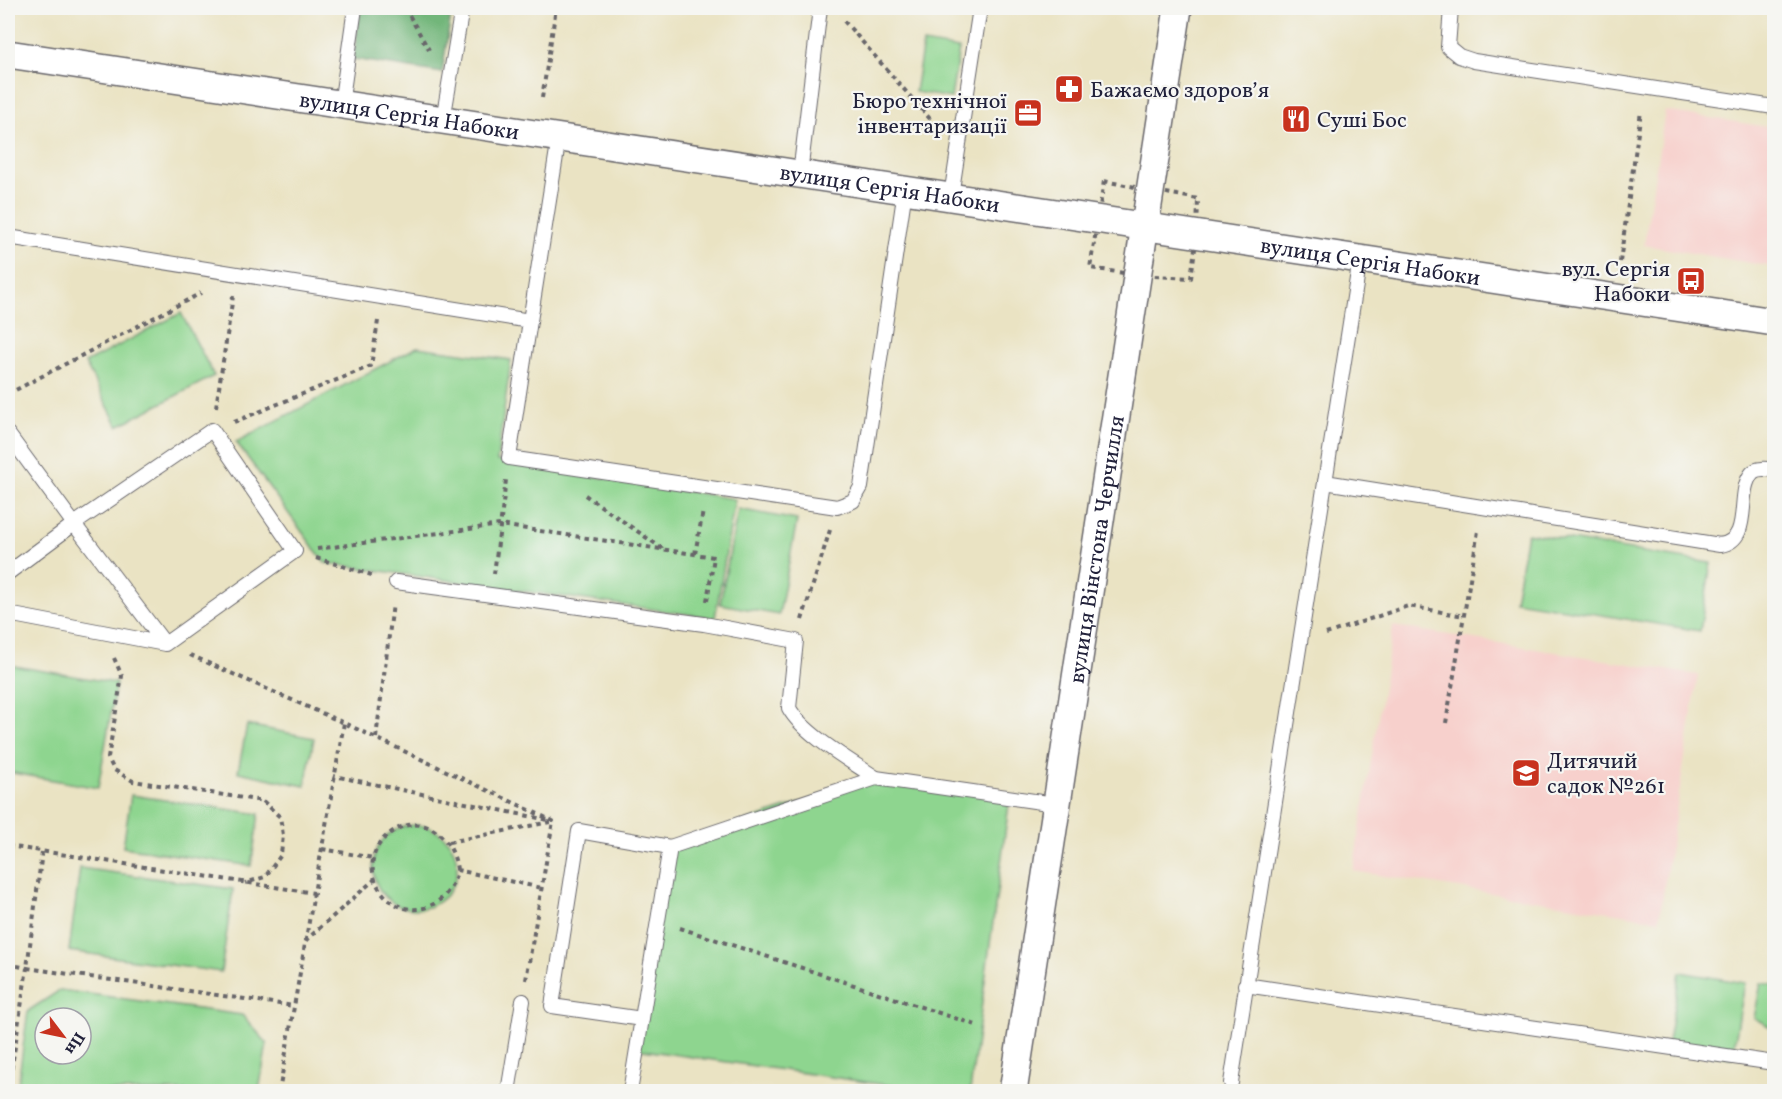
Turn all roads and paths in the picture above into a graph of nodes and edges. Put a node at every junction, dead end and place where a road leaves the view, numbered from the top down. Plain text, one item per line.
1 (355, 8) edge
2 (405, 8) edge
3 (462, 8) edge
4 (549, 8) edge
5 (556, 8) edge
6 (820, 8) edge
7 (980, 8) edge
8 (1178, 8) edge
9 (1451, 8) edge
10 (840, 16) dead end
11 (8, 54) edge
12 (449, 85) junction
13 (1645, 88) junction
14 (542, 98) dead end
15 (341, 105) junction
16 (1774, 107) edge
17 (442, 120) junction
18 (559, 137) junction
19 (958, 151) junction
20 (800, 174) junction
21 (905, 190) junction
22 (951, 196) junction
23 (1144, 225) junction
24 (8, 237) edge
25 (1360, 259) junction
26 (1620, 262) dead end
27 (237, 275) junction
28 (381, 299) junction
29 (530, 321) junction
30 (1774, 322) edge
31 (8, 394) edge
32 (212, 430) junction
33 (8, 434) edge
34 (509, 458) junction
35 (1774, 470) edge
36 (1325, 482) junction
37 (708, 488) junction
38 (576, 489) dead end
39 (837, 507) junction
40 (1482, 507) junction
41 (74, 524) junction
42 (500, 525) junction
43 (664, 549) junction
44 (295, 551) junction
45 (695, 555) junction
46 (8, 573) edge
47 (396, 582) junction
48 (491, 594) junction
49 (8, 614) edge
50 (1464, 616) junction
51 (704, 624) junction
52 (795, 641) junction
53 (1299, 643) junction
54 (165, 644) junction
55 (105, 652) dead end
56 (344, 723) junction
57 (1446, 723) dead end
58 (376, 738) junction
59 (334, 776) junction
60 (876, 778) junction
61 (1055, 804) junction
62 (553, 821) junction
63 (579, 831) junction
64 (449, 842) junction
65 (8, 846) edge
66 (670, 847) junction
67 (321, 849) junction
68 (42, 852) junction
69 (374, 858) junction
70 (457, 870) junction
71 (374, 880) junction
72 (246, 883) junction
73 (542, 888) junction
74 (314, 893) junction
75 (658, 920) junction
76 (305, 941) junction
77 (8, 964) edge
78 (27, 968) junction
79 (1245, 985) junction
80 (523, 1001) joint
81 (294, 1006) junction
82 (642, 1018) junction
83 (979, 1026) dead end
84 (1774, 1063) edge
85 (1231, 1083) dead end
86 (8, 1092) edge
87 (279, 1092) edge
88 (508, 1092) edge
89 (630, 1092) edge
90 (1013, 1092) edge

1 - 15 lane
2 - 12 path
3 - 12 lane
4 - 5 path
5 - 14 path
6 - 20 lane
7 - 19 lane
8 - 23 street, вулиця Вінстона Черчилля
9 - 13 lane
10 - 19 path
11 - 15 street, вулиця Сергія Набоки
12 - 17 lane
13 - 16 lane
13 - 26 path
15 - 17 street, вулиця Сергія Набоки
17 - 18 street, вулиця Сергія Набоки
18 - 20 street, вулиця Сергія Набоки
18 - 29 lane
19 - 22 lane
20 - 21 street, вулиця Сергія Набоки
21 - 22 street, вулиця Сергія Набоки
21 - 39 lane
22 - 23 street, вулиця Сергія Набоки
23 - 25 street, вулиця Сергія Набоки
23 - 61 street, вулиця Вінстона Черчилля
24 - 27 lane
25 - 30 street, вулиця Сергія Набоки
25 - 36 lane
27 - 28 lane
27 - 31 path
27 - 32 path
28 - 29 lane
28 - 32 path
29 - 34 lane
32 - 41 lane
32 - 44 lane
33 - 41 lane
34 - 37 lane
34 - 42 path
35 - 40 lane
36 - 40 lane
36 - 53 lane
37 - 39 lane
37 - 45 path
38 - 43 path
39 - 52 path
40 - 50 path
41 - 46 lane
41 - 54 lane
42 - 43 path
42 - 44 path
42 - 48 path
43 - 45 path
44 - 47 path
44 - 54 lane
45 - 51 path
47 - 48 lane
47 - 58 path
48 - 51 lane
49 - 54 lane
50 - 53 path
50 - 57 path
51 - 52 lane
52 - 60 lane
53 - 79 lane
54 - 56 path
55 - 72 path
56 - 58 path
56 - 59 path
58 - 62 path
59 - 62 path
59 - 67 path
60 - 61 lane
60 - 66 lane
61 - 90 street, вулиця Вінстона Черчилля
62 - 63 path
62 - 64 path
62 - 73 path
63 - 66 lane
63 - 82 lane
64 - 69 path
64 - 70 path
65 - 68 path
66 - 75 lane
67 - 69 path
67 - 74 path
68 - 72 path
68 - 78 path
69 - 71 path
70 - 71 path
70 - 73 path
71 - 76 path
72 - 74 path
73 - 80 path
74 - 76 path
75 - 82 lane
75 - 83 path
76 - 81 path
77 - 78 path
78 - 81 path
78 - 86 path
79 - 84 lane
79 - 85 lane
80 - 88 lane
81 - 87 path
82 - 89 lane

